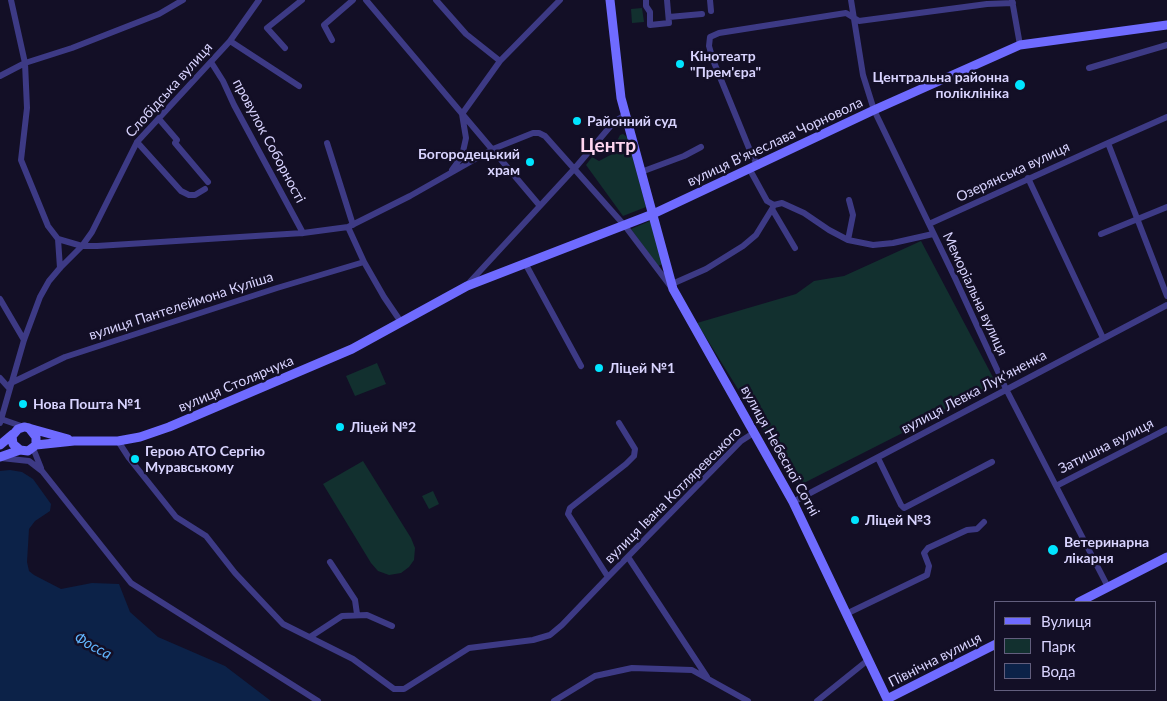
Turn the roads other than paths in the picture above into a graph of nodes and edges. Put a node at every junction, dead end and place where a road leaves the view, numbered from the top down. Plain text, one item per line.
1 (11, 0) edge
2 (183, 0) edge
3 (260, 0) edge
4 (302, 0) edge
5 (353, 0) edge
6 (366, 0) edge
7 (436, 0) edge
8 (560, 0) edge
9 (610, 0) edge
10 (646, 0) edge
11 (667, 0) edge
12 (710, 0) edge
13 (851, 0) edge
14 (1012, 2) edge
15 (711, 12) dead end
16 (702, 14) dead end
17 (853, 17) junction
18 (669, 18) junction
19 (1167, 25) edge
20 (230, 40) junction
21 (332, 40) dead end
22 (1020, 45) junction
23 (1167, 45) edge
24 (284, 48) dead end
25 (500, 61) junction
26 (210, 62) junction
27 (25, 63) junction
28 (1089, 68) dead end
29 (0, 76) edge
30 (299, 86) dead end
31 (874, 110) junction
32 (462, 114) junction
33 (625, 115) junction
34 (1167, 117) edge
35 (158, 119) junction
36 (137, 142) junction
37 (327, 143) dead end
38 (1108, 143) junction
39 (701, 147) dead end
40 (492, 149) junction
41 (575, 168) junction
42 (754, 168) junction
43 (450, 172) junction
44 (641, 172) junction
45 (1028, 178) junction
46 (849, 200) dead end
47 (540, 206) junction
48 (773, 207) junction
49 (1167, 207) edge
50 (653, 214) junction
51 (1138, 219) junction
52 (929, 224) junction
53 (350, 226) junction
54 (625, 226) junction
55 (303, 233) junction
56 (933, 234) junction
57 (1101, 234) dead end
58 (58, 239) junction
59 (848, 240) junction
60 (82, 246) junction
61 (795, 248) dead end
62 (493, 259) junction
63 (364, 262) junction
64 (525, 263) junction
65 (60, 268) junction
66 (502, 273) junction
67 (467, 286) junction
68 (672, 287) junction
69 (1167, 296) edge
70 (0, 299) edge
71 (1167, 305) edge
72 (401, 322) junction
73 (1103, 338) junction
74 (24, 340) junction
75 (581, 366) dead end
76 (0, 378) edge
77 (10, 386) junction
78 (1006, 389) junction
79 (1, 419) edge
80 (619, 423) dead end
81 (26, 427) junction
82 (1167, 429) edge
83 (755, 432) junction
84 (14, 433) junction
85 (74, 441) junction
86 (118, 441) junction
87 (0, 446) edge
88 (34, 446) junction
89 (20, 450) junction
90 (0, 457) edge
91 (878, 458) junction
92 (992, 462) dead end
93 (42, 471) junction
94 (1056, 486) junction
95 (793, 502) junction
96 (984, 522) dead end
97 (628, 557) junction
98 (1167, 558) edge
99 (330, 562) dead end
100 (608, 577) junction
101 (1108, 587) junction
102 (1081, 601) edge
103 (357, 614) junction
104 (846, 614) junction
105 (392, 626) dead end
106 (310, 637) junction
107 (994, 645) edge
108 (868, 660) junction
109 (708, 679) junction
110 (887, 700) edge
111 (318, 701) edge
112 (554, 701) edge
113 (748, 701) edge
114 (817, 701) edge

1 - 27 street
2 - 27 street
3 - 20 street, Слобідська вулиця
4 - 24 street
5 - 21 street
6 - 32 street
7 - 25 street
8 - 25 street
9 - 33 street, вулиця Небесної Сотні
10 - 18 street
11 - 18 street
12 - 15 street
13 - 17 street, Меморіальна вулиця
14 - 17 street
14 - 22 street
16 - 18 street
17 - 31 street, Меморіальна вулиця
17 - 42 street
19 - 22 street, вулиця В'ячеслава Чорновола
20 - 26 street, Слобідська вулиця
20 - 30 street
22 - 31 street, вулиця В'ячеслава Чорновола
23 - 28 street
25 - 32 street
26 - 35 street, Слобідська вулиця
26 - 55 street, провулок Соборності
27 - 29 street
27 - 58 street
31 - 42 street, вулиця В'ячеслава Чорновола
31 - 52 street, Меморіальна вулиця
32 - 40 street
32 - 43 street
33 - 41 street
33 - 44 street, вулиця Небесної Сотні
34 - 38 street, Озерянська вулиця
35 - 36 street, Слобідська вулиця
35 - 36 street
36 - 60 street, Слобідська вулиця
37 - 53 street
38 - 45 street, Озерянська вулиця
38 - 51 street
39 - 44 street
40 - 41 street
40 - 43 street
40 - 47 street
41 - 47 street
41 - 54 street
42 - 48 street
42 - 50 street, вулиця В'ячеслава Чорновола
43 - 53 street
44 - 50 street, вулиця Небесної Сотні
45 - 52 street, Озерянська вулиця
45 - 73 street
46 - 59 street
47 - 62 street
48 - 59 street
48 - 61 street
48 - 68 street
49 - 51 street
50 - 54 street, вулиця Столярчука
50 - 68 street, вулиця Небесної Сотні
51 - 57 street
51 - 69 street
52 - 56 street, Меморіальна вулиця
53 - 55 street
53 - 63 street
54 - 64 street, вулиця Столярчука
54 - 68 street
55 - 60 street
56 - 59 street
56 - 78 street, Меморіальна вулиця
58 - 60 street
58 - 65 street
60 - 65 street, Слобідська вулиця
62 - 66 street
62 - 67 street
63 - 72 street
63 - 77 street, вулиця Пантелеймона Куліша
64 - 66 street, вулиця Столярчука
64 - 75 street
65 - 74 street, Слобідська вулиця
66 - 67 street, вулиця Столярчука
67 - 72 street, вулиця Столярчука
68 - 83 street, вулиця Небесної Сотні
70 - 74 street
71 - 73 street, вулиця Левка Лук'яненка
72 - 86 street, вулиця Столярчука
73 - 78 street, вулиця Левка Лук'яненка
74 - 77 street, Слобідська вулиця
76 - 77 street
77 - 79 street, Слобідська вулиця
78 - 91 street, вулиця Левка Лук'яненка
78 - 94 street, Меморіальна вулиця
79 - 81 street
79 - 84 street
80 - 100 street, вулиця Івана Котляревського
81 - 84 street
81 - 85 street
81 - 88 street
82 - 94 street, Затишна вулиця
83 - 95 street, вулиця Небесної Сотні
83 - 97 street, вулиця Івана Котляревського
84 - 87 street
84 - 89 street
85 - 86 street, вулиця Столярчука
85 - 88 street
86 - 106 street, вулиця Івана Котляревського
88 - 89 street
88 - 93 street
89 - 90 street
90 - 93 street
91 - 92 street
91 - 95 street, вулиця Левка Лук'яненка
93 - 111 street
94 - 101 street, Меморіальна вулиця
95 - 104 street, вулиця Небесної Сотні
96 - 104 street
97 - 100 street, вулиця Івана Котляревського
97 - 109 street
98 - 101 street
99 - 103 street
100 - 106 street, вулиця Івана Котляревського
101 - 102 street
103 - 105 street
103 - 106 street
104 - 108 street, вулиця Небесної Сотні
107 - 110 street, Північна вулиця
108 - 110 street, вулиця Небесної Сотні
108 - 114 street
109 - 112 street
109 - 113 street

